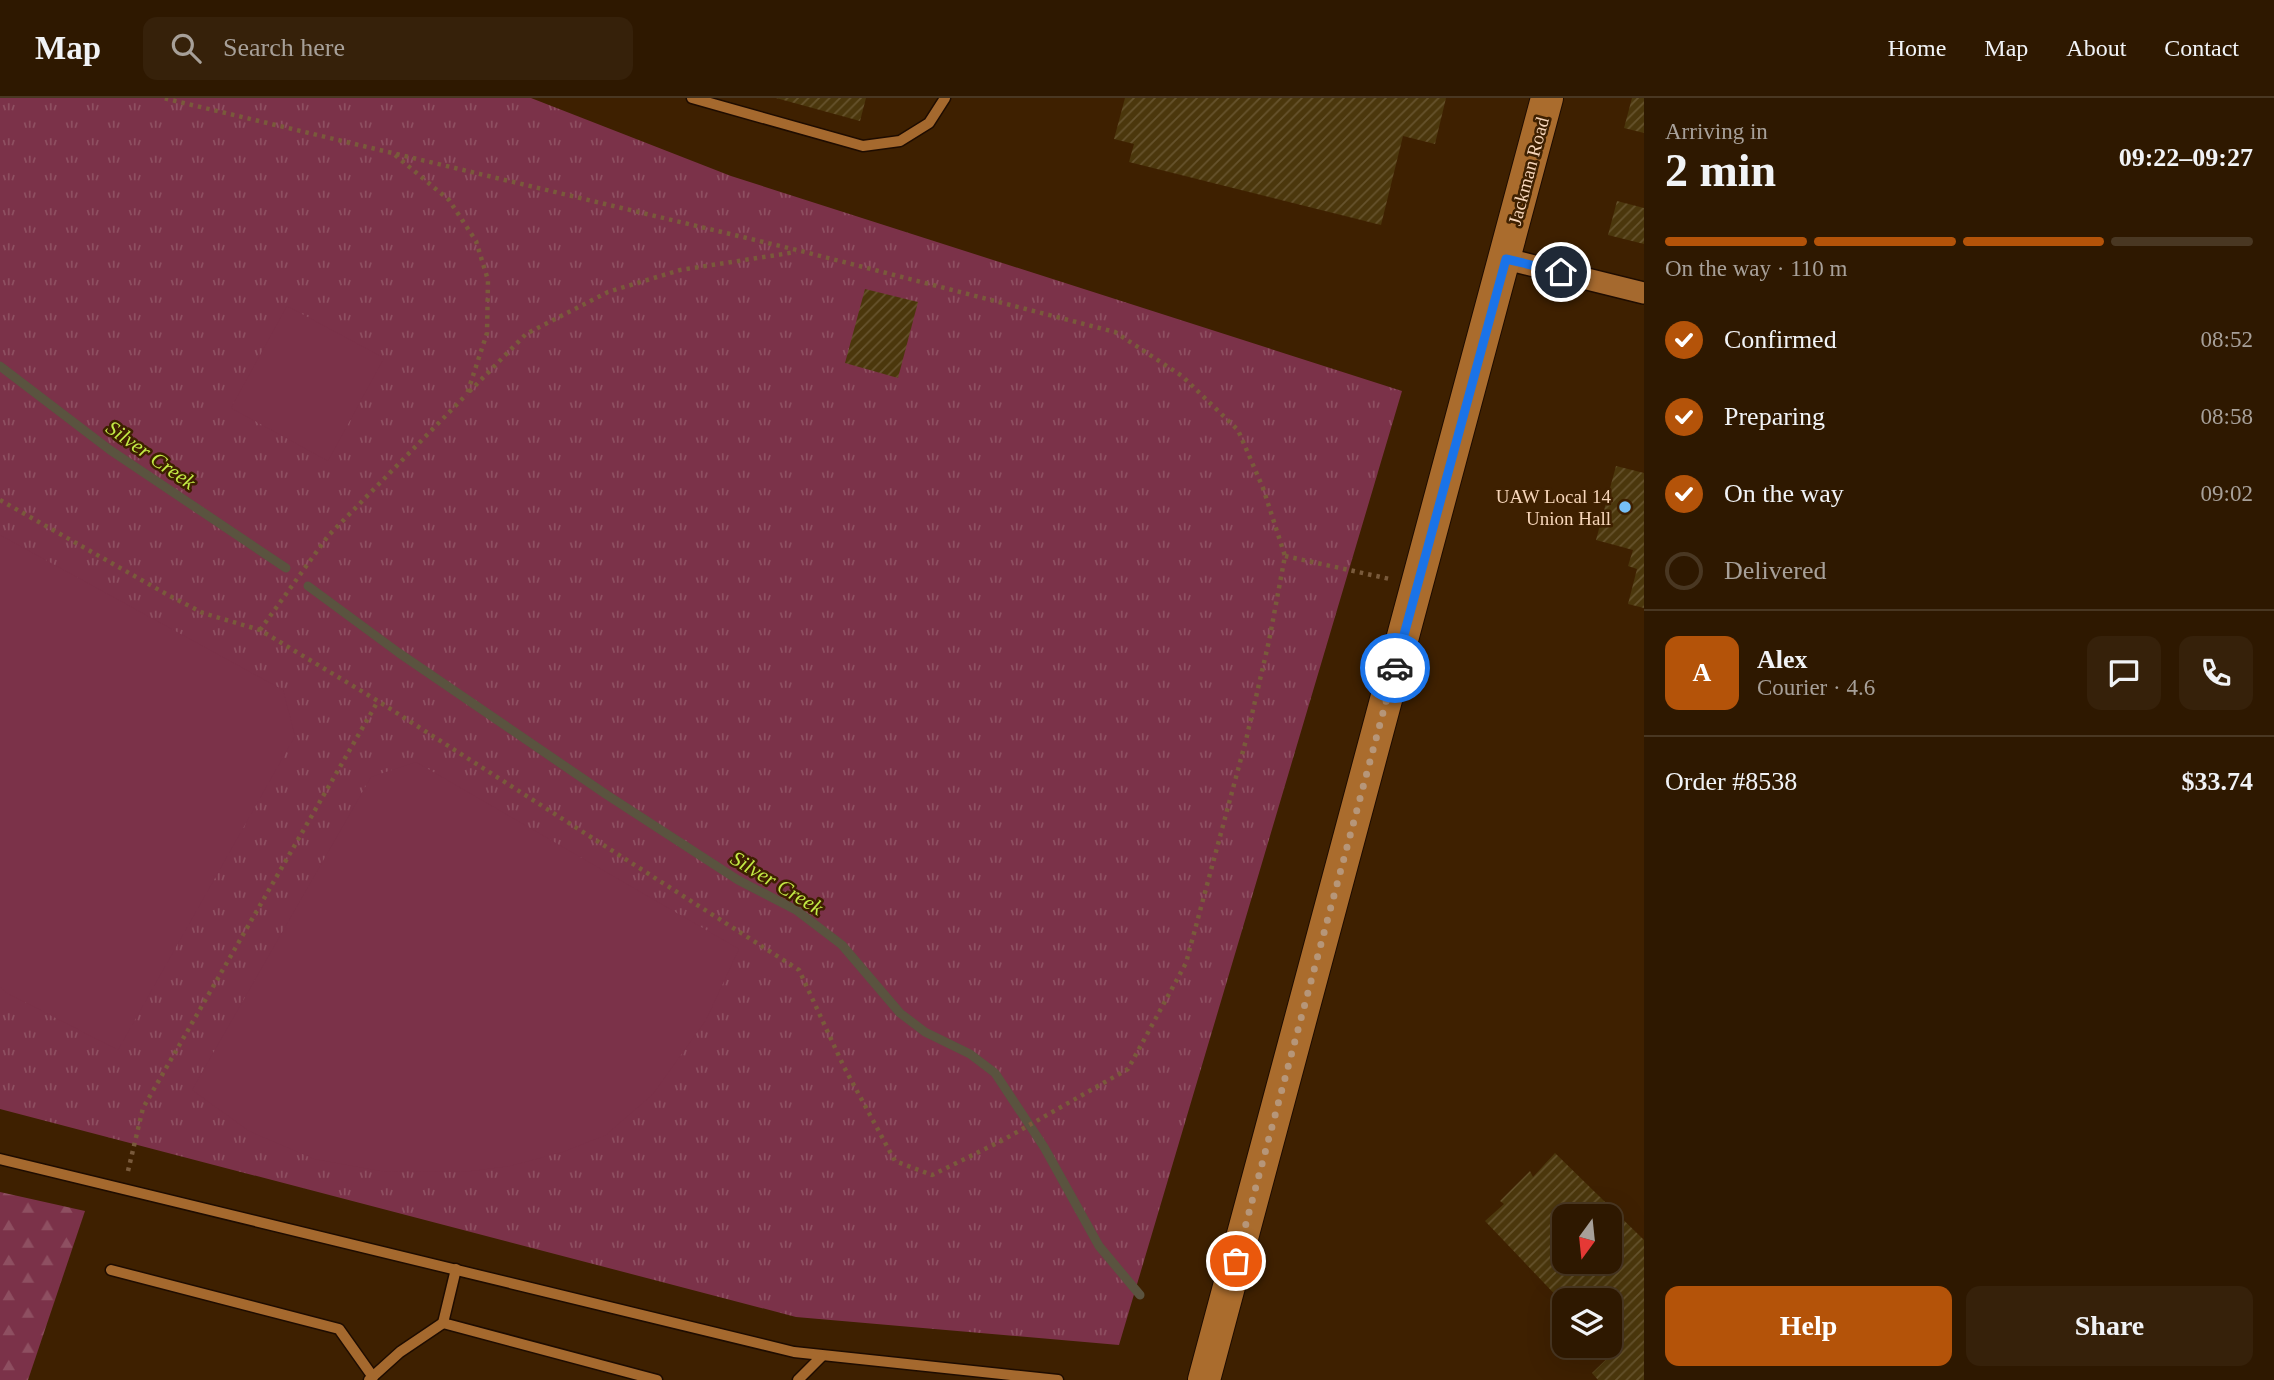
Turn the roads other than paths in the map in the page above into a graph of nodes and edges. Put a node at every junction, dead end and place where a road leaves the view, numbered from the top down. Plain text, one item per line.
1 (692, 98) edge
2 (945, 98) edge
3 (1548, 98) edge
4 (1506, 259) junction
5 (1644, 293) edge
6 (0, 1159) edge
7 (456, 1269) junction
8 (111, 1270) dead end
9 (443, 1323) junction
10 (822, 1356) junction
11 (371, 1378) edge
12 (657, 1380) edge
13 (798, 1380) edge
14 (1058, 1380) edge
15 (1203, 1380) edge

1 - 2 lane
3 - 4 main road, Jackman Road
4 - 5 street
4 - 15 main road, Jackman Road
6 - 7 lane
7 - 9 lane
7 - 10 lane
8 - 11 lane
9 - 11 lane
9 - 12 lane
10 - 13 lane
10 - 14 lane

